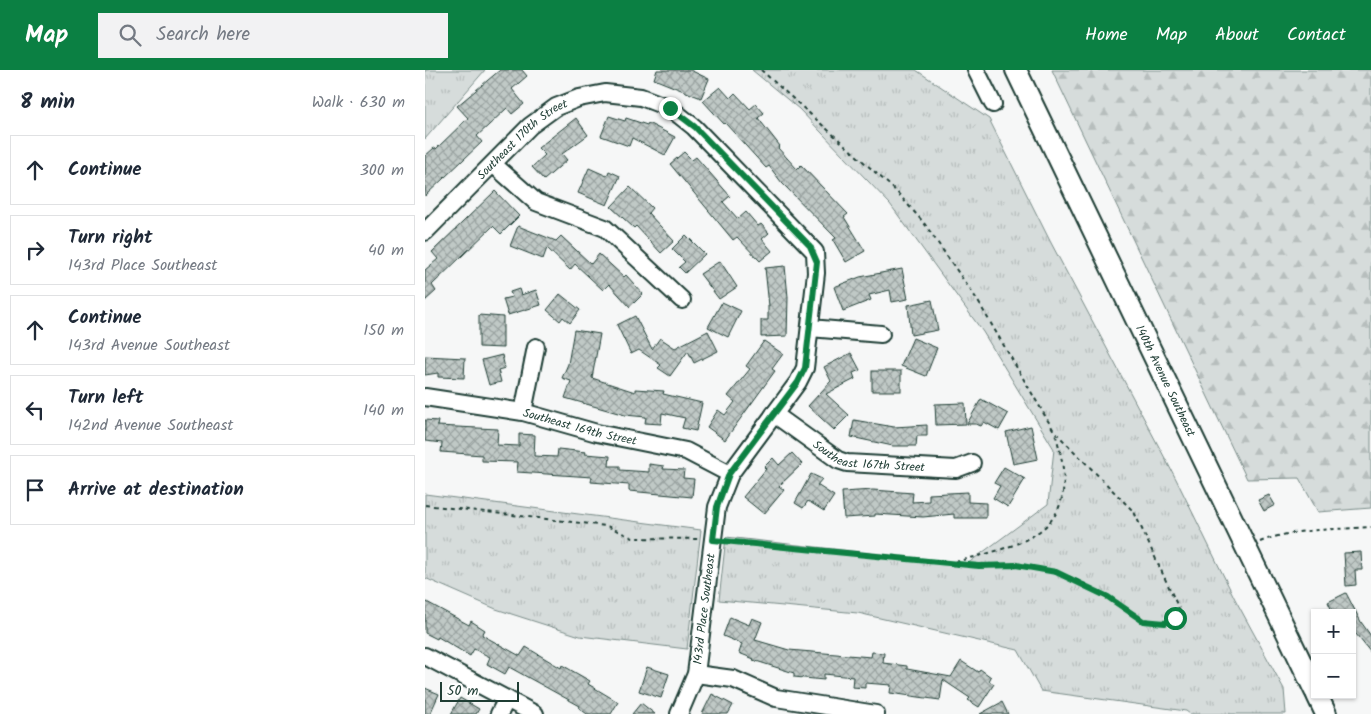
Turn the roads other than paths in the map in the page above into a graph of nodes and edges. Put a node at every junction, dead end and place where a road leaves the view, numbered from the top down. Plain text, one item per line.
1 (976, 70) edge
2 (1016, 70) edge
3 (993, 104) dead end
4 (493, 164) junction
5 (425, 232) edge
6 (817, 262) joint
7 (682, 300) dead end
8 (810, 328) junction
9 (881, 334) dead end
10 (536, 347) dead end
11 (425, 397) edge
12 (523, 412) junction
13 (774, 414) junction
14 (972, 463) dead end
15 (729, 474) junction
16 (425, 656) edge
17 (696, 674) junction
18 (1311, 683) edge
19 (507, 699) junction
20 (1319, 699) edge
21 (499, 714) edge
22 (535, 714) edge
23 (679, 714) edge
24 (875, 714) edge
25 (1326, 714) edge

1 - 3 street
2 - 18 main road, 140th Avenue Southeast
4 - 5 street, Southeast 170th Street
4 - 6 street, Southeast 170th Street
4 - 7 street
6 - 8 street, 143rd Place Southeast
8 - 9 street
8 - 13 street, 143rd Place Southeast
10 - 12 street
11 - 12 street, Southeast 169th Street
12 - 15 street, Southeast 169th Street
13 - 14 street, Southeast 167th Street
13 - 15 street, 143rd Place Southeast
15 - 17 street, 143rd Place Southeast
16 - 19 street
17 - 23 street, 143rd Place Southeast
17 - 24 street
19 - 21 street
19 - 22 street
20 - 25 main road

